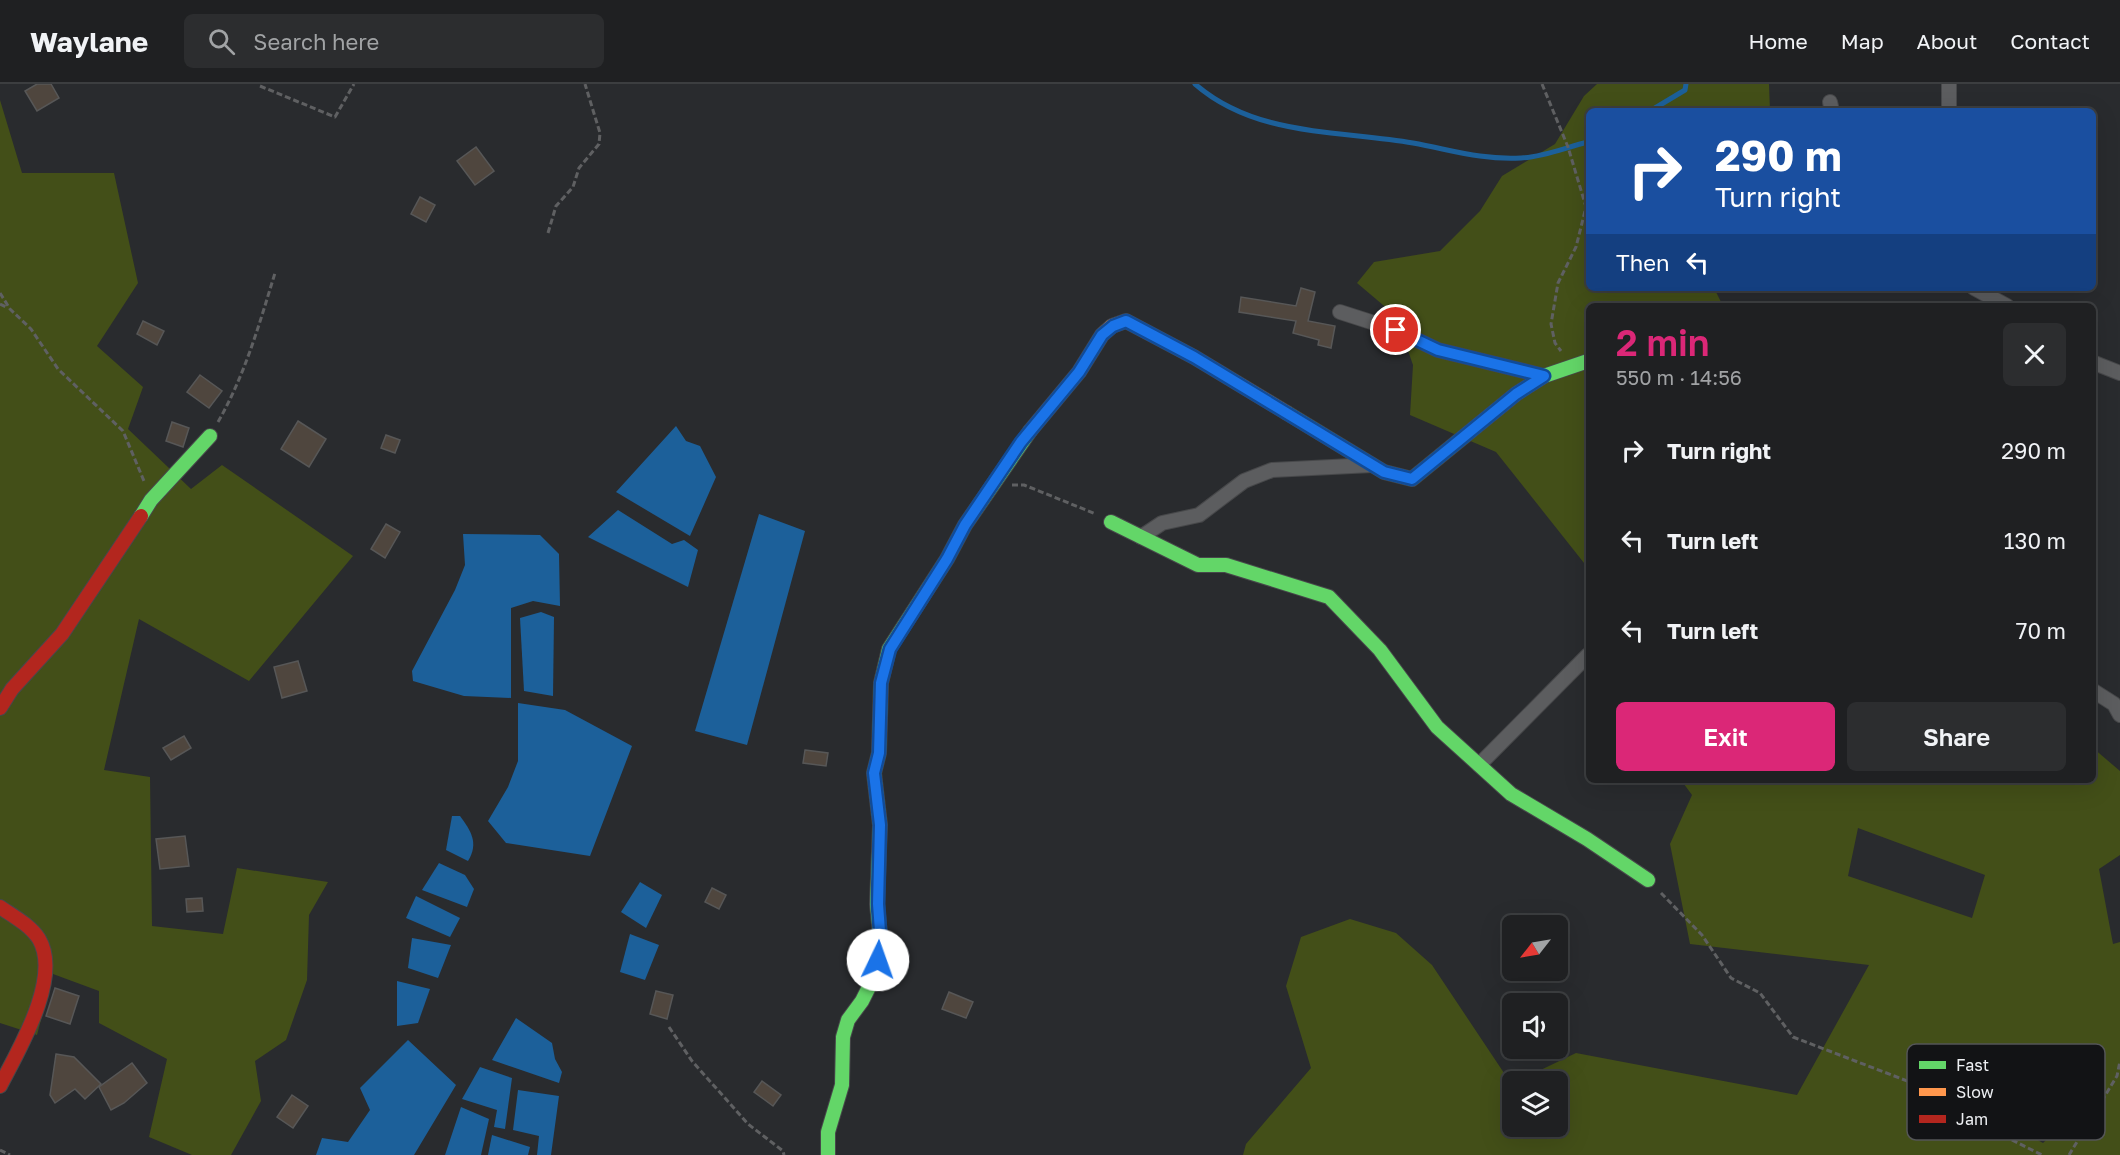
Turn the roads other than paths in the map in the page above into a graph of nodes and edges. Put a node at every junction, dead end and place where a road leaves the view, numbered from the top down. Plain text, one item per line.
1 (1949, 84) edge
2 (1949, 108) edge
3 (1980, 291) edge
4 (2002, 303) edge
5 (1340, 312) dead end
6 (1586, 362) edge
7 (2096, 362) edge
8 (2120, 373) edge
9 (1544, 376) junction
10 (210, 436) road end
11 (1372, 465) junction
12 (1110, 522) road end
13 (1141, 537) junction
14 (1586, 656) edge
15 (2096, 693) edge
16 (0, 708) edge
17 (2120, 715) edge
18 (1479, 765) junction
19 (1648, 880) road end
20 (0, 907) edge
21 (0, 1086) edge
22 (828, 1155) edge

1 - 2 street
3 - 4 street
5 - 9 street
6 - 9 street
7 - 8 street
9 - 11 street
10 - 16 street
11 - 13 street
11 - 22 street
12 - 13 street
13 - 18 street
14 - 18 street
15 - 17 street
18 - 19 street
20 - 21 street

